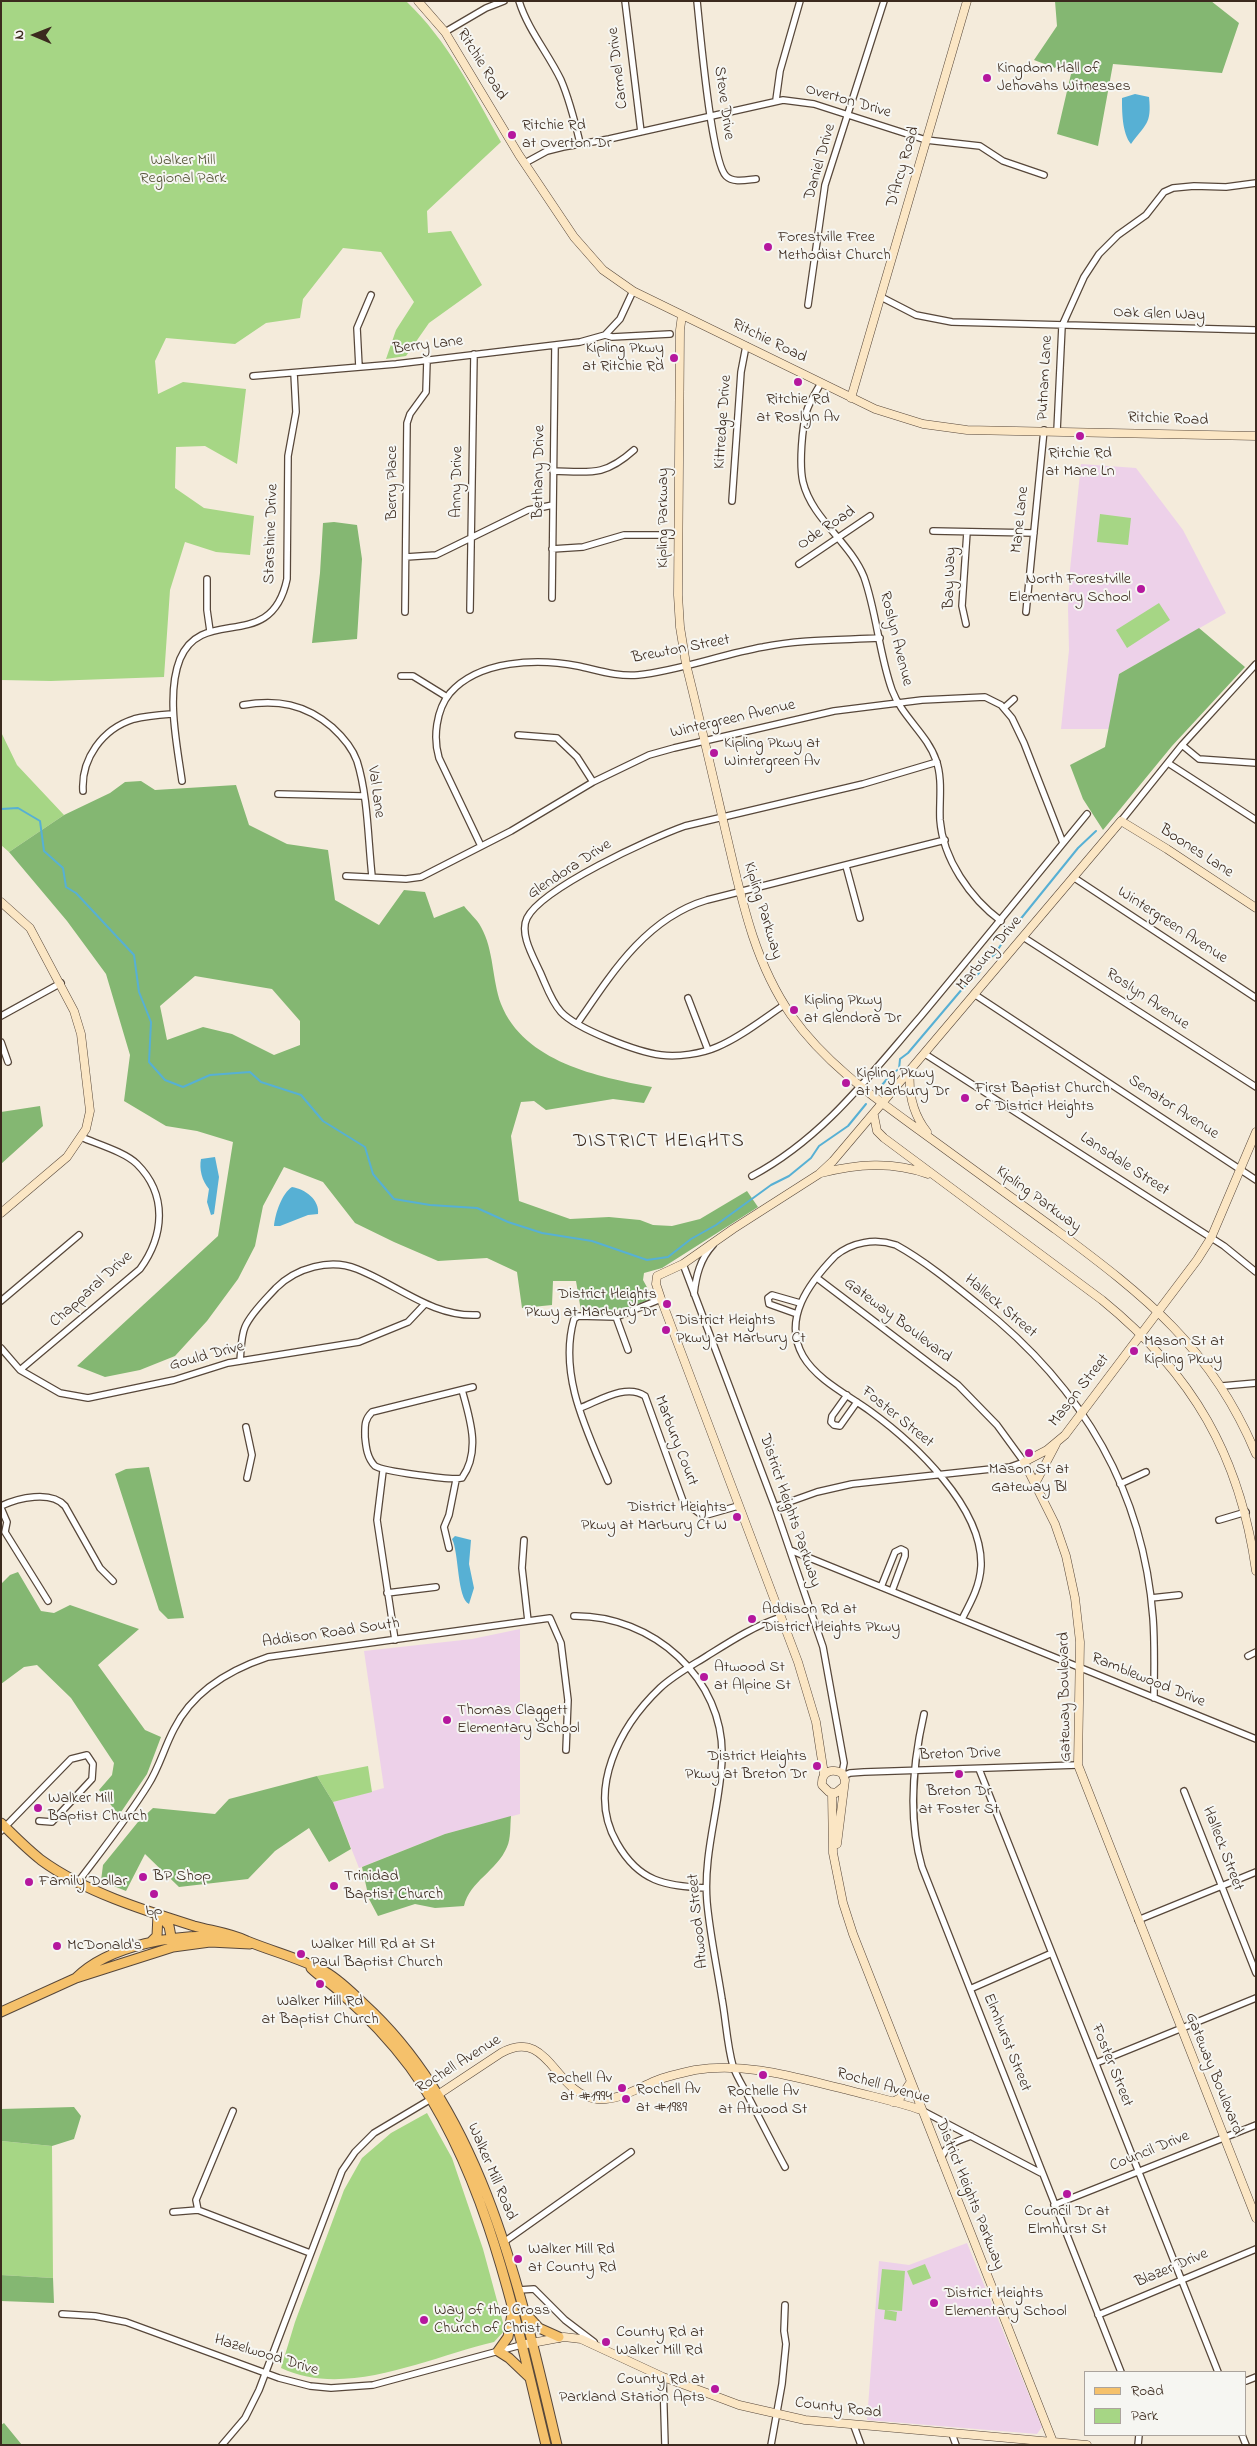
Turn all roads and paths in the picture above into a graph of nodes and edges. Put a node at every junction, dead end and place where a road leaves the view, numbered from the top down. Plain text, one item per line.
1 (418, 1) edge
2 (504, 1) edge
3 (519, 1) edge
4 (625, 1) edge
5 (697, 1) edge
6 (800, 1) edge
7 (884, 1) edge
8 (967, 1) edge
9 (445, 32) junction
10 (776, 100) junction
11 (849, 115) junction
12 (710, 116) junction
13 (641, 132) junction
14 (926, 140) junction
15 (580, 143) junction
16 (525, 163) junction
17 (1044, 175) dead end
18 (756, 179) dead end
19 (1256, 183) edge
20 (633, 291) junction
21 (372, 294) dead end
22 (881, 297) junction
23 (808, 305) dead end
24 (682, 316) junction
25 (1062, 326) junction
26 (1256, 330) edge
27 (670, 334) dead end
28 (605, 335) junction
29 (555, 345) junction
30 (746, 346) junction
31 (474, 354) junction
32 (427, 360) junction
33 (358, 367) junction
34 (294, 373) junction
35 (253, 376) dead end
36 (821, 384) junction
37 (851, 398) junction
38 (1044, 430) junction
39 (1057, 431) junction
40 (1256, 436) edge
41 (634, 450) dead end
42 (553, 471) junction
43 (732, 501) dead end
44 (553, 505) junction
45 (870, 516) dead end
46 (934, 531) dead end
47 (967, 532) junction
48 (1034, 533) junction
49 (678, 535) junction
50 (837, 536) junction
51 (471, 539) junction
52 (552, 549) junction
53 (406, 557) junction
54 (798, 564) dead end
55 (207, 579) dead end
56 (552, 598) dead end
57 (470, 610) dead end
58 (405, 612) dead end
59 (1026, 612) dead end
60 (966, 624) dead end
61 (210, 631) junction
62 (880, 638) junction
63 (686, 664) junction
64 (1256, 664) edge
65 (1253, 671) edge
66 (401, 676) dead end
67 (447, 697) junction
68 (1014, 699) dead end
69 (898, 702) junction
70 (243, 705) dead end
71 (1004, 708) junction
72 (173, 714) junction
73 (518, 735) dead end
74 (705, 741) junction
75 (1182, 745) junction
76 (937, 762) junction
77 (1168, 763) junction
78 (1256, 763) edge
79 (182, 781) dead end
80 (593, 782) junction
81 (83, 791) dead end
82 (278, 794) dead end
83 (363, 796) junction
84 (1087, 814) dead end
85 (723, 818) junction
86 (1256, 820) edge
87 (1121, 821) junction
88 (944, 840) junction
89 (1063, 843) junction
90 (482, 846) junction
91 (846, 866) junction
92 (346, 876) dead end
93 (372, 876) junction
94 (1073, 877) junction
95 (741, 893) junction
96 (1, 902) edge
97 (1256, 908) edge
98 (860, 918) dead end
99 (1001, 921) junction
100 (1023, 937) junction
101 (61, 983) junction
102 (974, 994) junction
103 (688, 998) dead end
104 (1256, 998) edge
105 (784, 1004) junction
106 (1, 1016) edge
107 (577, 1024) junction
108 (1, 1042) edge
109 (708, 1050) junction
110 (925, 1054) junction
111 (8, 1062) dead end
112 (910, 1071) junction
113 (1256, 1086) edge
114 (861, 1087) junction
115 (884, 1104) junction
116 (874, 1116) junction
117 (1256, 1132) edge
118 (81, 1137) junction
119 (933, 1140) junction
120 (1241, 1169) junction
121 (819, 1174) junction
122 (752, 1176) dead end
123 (935, 1177) junction
124 (1256, 1180) edge
125 (1, 1213) edge
126 (79, 1235) dead end
127 (723, 1236) junction
128 (1211, 1238) junction
129 (682, 1264) junction
130 (1256, 1272) edge
131 (817, 1278) junction
132 (694, 1296) junction
133 (661, 1299) junction
134 (1, 1301) edge
135 (800, 1303) junction
136 (425, 1304) junction
137 (1158, 1311) junction
138 (797, 1314) junction
139 (477, 1315) dead end
140 (616, 1317) junction
141 (1140, 1334) junction
142 (1, 1348) edge
143 (628, 1350) dead end
144 (240, 1361) junction
145 (20, 1370) junction
146 (1256, 1383) edge
147 (1222, 1386) junction
148 (473, 1387) dead end
149 (462, 1390) junction
150 (847, 1395) junction
151 (857, 1402) junction
152 (580, 1408) junction
153 (1082, 1413) junction
154 (246, 1427) dead end
155 (1057, 1443) junction
156 (1256, 1454) edge
157 (1024, 1462) junction
158 (383, 1471) junction
159 (1146, 1472) dead end
160 (940, 1475) junction
161 (247, 1478) dead end
162 (456, 1480) junction
163 (608, 1481) dead end
164 (1036, 1482) junction
165 (1120, 1484) junction
166 (738, 1506) junction
167 (1, 1507) edge
168 (776, 1507) junction
169 (1246, 1512) junction
170 (1219, 1520) dead end
171 (524, 1540) dead end
172 (450, 1548) dead end
173 (790, 1550) junction
174 (1256, 1571) edge
175 (113, 1581) dead end
176 (881, 1587) junction
177 (436, 1588) dead end
178 (892, 1591) junction
179 (387, 1593) junction
180 (1179, 1595) dead end
181 (1151, 1598) junction
182 (48, 1601) dead end
183 (574, 1616) dead end
184 (781, 1617) junction
185 (962, 1619) junction
186 (528, 1621) junction
187 (395, 1640) junction
188 (1256, 1652) edge
189 (1248, 1656) dead end
190 (690, 1666) junction
191 (1080, 1668) junction
192 (1154, 1698) junction
193 (924, 1714) dead end
194 (1256, 1739) edge
195 (566, 1750) dead end
196 (1078, 1765) junction
197 (979, 1769) junction
198 (916, 1770) junction
199 (824, 1774) junction
200 (842, 1774) junction
201 (843, 1787) junction
202 (1184, 1792) dead end
203 (832, 1793) junction
204 (39, 1821) dead end
205 (3, 1827) edge
206 (836, 1868) junction
207 (1256, 1872) edge
208 (78, 1882) junction
209 (1221, 1885) junction
210 (706, 1888) junction
211 (158, 1914) junction
212 (1138, 1920) junction
213 (151, 1942) junction
214 (172, 1942) junction
215 (250, 1942) junction
216 (1052, 1953) junction
217 (1256, 1973) edge
218 (76, 1978) junction
219 (970, 1989) junction
220 (1256, 1998) edge
221 (1, 2012) edge
222 (1180, 2028) junction
223 (1096, 2063) junction
224 (734, 2067) junction
225 (910, 2083) junction
226 (435, 2097) junction
227 (893, 2102) junction
228 (921, 2110) junction
229 (233, 2111) dead end
230 (1256, 2125) edge
231 (971, 2136) junction
232 (1223, 2138) junction
233 (631, 2152) dead end
234 (941, 2160) junction
235 (785, 2167) dead end
236 (1138, 2171) junction
237 (1041, 2173) junction
238 (1054, 2205) junction
239 (198, 2210) junction
240 (173, 2212) dead end
241 (1256, 2218) edge
242 (504, 2242) junction
243 (1256, 2249) edge
244 (310, 2253) junction
245 (1182, 2280) junction
246 (519, 2290) junction
247 (785, 2305) dead end
248 (513, 2311) junction
249 (524, 2311) junction
250 (62, 2314) dead end
251 (1098, 2314) junction
252 (559, 2337) junction
253 (532, 2342) junction
254 (521, 2345) junction
255 (599, 2346) junction
256 (498, 2351) junction
257 (1121, 2371) edge
258 (1218, 2371) edge
259 (266, 2373) junction
260 (663, 2377) junction
261 (530, 2380) junction
262 (775, 2414) junction
263 (854, 2426) junction
264 (952, 2434) junction
265 (1053, 2443) edge
266 (222, 2445) edge
267 (546, 2445) edge
268 (557, 2445) edge
269 (665, 2445) edge
270 (771, 2445) edge
271 (861, 2445) edge
272 (956, 2445) edge
273 (1087, 2445) edge

1 - 9 street, Ritchie Road
2 - 9 street
3 - 15 street
4 - 13 street, Carmel Drive
5 - 12 street, Steve Drive
6 - 10 street
7 - 11 street, Daniel Drive
8 - 14 street, D'Arcy Road
9 - 16 street, Ritchie Road
10 - 11 street, Overton Drive
10 - 12 street, Overton Drive
11 - 14 street, Overton Drive
11 - 23 street, Daniel Drive
12 - 13 street, Overton Drive
12 - 18 street, Steve Drive
13 - 15 street, Overton Drive
14 - 17 street, Overton Drive
14 - 22 street, D'Arcy Road
15 - 16 street, Overton Drive
16 - 20 street, Ritchie Road
19 - 25 street
20 - 24 street, Ritchie Road
20 - 28 street
21 - 33 street
22 - 25 street, Oak Glen Way
22 - 37 street, D'Arcy Road
24 - 30 street, Ritchie Road
24 - 49 street, Kipling Parkway
25 - 26 street, Oak Glen Way
25 - 39 street, Putnam Lane
27 - 28 street, Berry Lane
28 - 29 street, Berry Lane
29 - 31 street, Berry Lane
29 - 42 street, Bethany Drive
30 - 36 street, Ritchie Road
30 - 43 street, Kittredge Drive
31 - 32 street, Berry Lane
31 - 51 street, Anny Drive
32 - 33 street, Berry Lane
32 - 53 street, Berry Place
33 - 34 street, Berry Lane
34 - 35 street, Berry Lane
34 - 61 street, Starshine Drive
36 - 37 street, Ritchie Road
36 - 50 street, Roslyn Avenue
37 - 38 street, Ritchie Road
38 - 39 street, Ritchie Road
38 - 48 street, Mane Lane
39 - 40 street, Ritchie Road
41 - 42 street
42 - 44 street, Bethany Drive
44 - 51 street
44 - 52 street, Bethany Drive
45 - 50 street, Ode Road
46 - 47 street
47 - 48 street
47 - 60 street, Bay Way
48 - 59 street, Mane Lane
49 - 52 street
49 - 63 street, Kipling Parkway
50 - 54 street, Ode Road
50 - 62 street, Roslyn Avenue
51 - 53 street
51 - 57 street, Anny Drive
52 - 56 street, Bethany Drive
53 - 58 street, Berry Place
55 - 61 street
61 - 72 street, Starshine Drive
62 - 63 street, Brewton Street
62 - 69 street, Roslyn Avenue
63 - 67 street, Brewton Street
63 - 74 street, Kipling Parkway
64 - 65 street, Marbury Drive
65 - 75 street, Marbury Drive
66 - 67 street
67 - 90 street, Brewton Street
68 - 71 street
69 - 71 street, Wintergreen Avenue
69 - 74 street, Wintergreen Avenue
69 - 76 street, Roslyn Avenue
70 - 83 street, Val Lane
71 - 89 street
72 - 79 street, Starshine Drive
72 - 81 street
73 - 80 street
74 - 80 street, Wintergreen Avenue
74 - 85 street, Kipling Parkway
75 - 77 street, Marbury Drive
75 - 78 street
76 - 85 street, Glendora Drive
76 - 88 street, Roslyn Avenue
77 - 86 street
77 - 87 street, Marbury Drive
80 - 90 street, Wintergreen Avenue
82 - 83 street
83 - 93 street, Val Lane
84 - 89 street, Marbury Drive
85 - 95 street, Kipling Parkway
85 - 107 street, Glendora Drive
87 - 94 street, Marbury Drive
87 - 97 street, Boones Lane
88 - 91 street
88 - 99 street, Roslyn Avenue
89 - 99 street, Marbury Drive
90 - 93 street, Wintergreen Avenue
91 - 95 street
91 - 98 street
92 - 93 street, Wintergreen Avenue
94 - 100 street, Marbury Drive
94 - 104 street, Wintergreen Avenue
95 - 105 street, Kipling Parkway
95 - 107 street
96 - 101 street
99 - 114 street, Marbury Drive
100 - 102 street, Marbury Drive
100 - 113 street, Roslyn Avenue
101 - 106 street
101 - 118 street
102 - 110 street, Marbury Drive
102 - 120 street, Senator Avenue
103 - 109 street
105 - 109 street, Glendora Drive
105 - 114 street, Kipling Parkway
107 - 109 street, Glendora Drive
108 - 111 street
110 - 112 street, Marbury Drive
110 - 128 street, Lansdale Street
112 - 115 street, Marbury Drive
112 - 119 street
114 - 115 street, Kipling Parkway
114 - 122 street, Marbury Drive
115 - 116 street, Marbury Drive
115 - 119 street, Kipling Parkway
116 - 121 street, Marbury Drive
116 - 123 street
117 - 120 street, Mason Street
118 - 125 street
118 - 145 street, Chapparal Drive
119 - 137 street, Kipling Parkway
120 - 124 street, Senator Avenue
120 - 128 street, Mason Street
121 - 123 street
121 - 127 street, Marbury Drive
123 - 141 street
126 - 134 street
127 - 129 street, Marbury Drive
127 - 132 street, Marbury Drive
128 - 130 street, Lansdale Street
128 - 137 street, Mason Street
129 - 132 street, District Heights Parkway
129 - 133 street, Marbury Drive
131 - 135 street, Foster Street
131 - 153 street, Halleck Street
131 - 157 street, Gateway Boulevard
132 - 168 street, District Heights Parkway
133 - 140 street
133 - 166 street
135 - 138 street, Foster Street
135 - 138 street
136 - 139 street
136 - 144 street, Gould Drive
136 - 144 street
137 - 141 street, Mason Street
137 - 147 street, Kipling Parkway
138 - 150 street, Foster Street
140 - 143 street
140 - 152 street
141 - 153 street, Mason Street
141 - 169 street
142 - 145 street, Gould Drive
144 - 145 street, Gould Drive
146 - 147 street
147 - 156 street, Kipling Parkway
148 - 149 street
149 - 158 street
149 - 162 street
150 - 151 street, Foster Street
150 - 151 street
151 - 160 street, Foster Street
152 - 163 street
152 - 166 street, Marbury Court
153 - 155 street, Mason Street
153 - 165 street, Halleck Street
154 - 161 street
155 - 157 street, Mason Street
155 - 164 street
157 - 160 street, Mason Street
157 - 164 street, Gateway Boulevard
158 - 162 street
158 - 179 street
159 - 165 street
160 - 168 street, Mason Street
160 - 185 street, Foster Street
162 - 172 street
164 - 191 street, Gateway Boulevard
165 - 181 street, Halleck Street
166 - 184 street
167 - 175 street
167 - 182 street
168 - 173 street, District Heights Parkway
169 - 170 street
169 - 174 street
171 - 186 street
173 - 176 street, Ramblewood Drive
173 - 200 street, District Heights Parkway
176 - 178 street, Ramblewood Drive
176 - 178 street
177 - 179 street
178 - 185 street, Ramblewood Drive
179 - 187 street
180 - 181 street
181 - 192 street, Halleck Street
183 - 190 street, Atwood Street
184 - 190 street
184 - 199 street
185 - 191 street, Ramblewood Drive
186 - 187 street, Addison Road South
186 - 195 street, Addison Road South
187 - 208 street, Addison Road South
188 - 189 street
190 - 210 street, Atwood Street
190 - 210 street
191 - 192 street, Ramblewood Drive
191 - 196 street, Gateway Boulevard
192 - 194 street, Ramblewood Drive
193 - 198 street, Elmhurst Street
196 - 197 street, Breton Drive
196 - 212 street, Gateway Boulevard
197 - 198 street, Breton Drive
197 - 216 street, Foster Street
198 - 200 street, Breton Drive
198 - 219 street, Elmhurst Street
199 - 200 street
199 - 203 street
200 - 201 street
201 - 203 street
201 - 206 street, District Heights Parkway
202 - 209 street, Halleck Street
203 - 206 street, District Heights Parkway
204 - 205 street
205 - 208 main road, Walker Mill Road
206 - 225 street, District Heights Parkway
207 - 209 street
208 - 211 main road, Walker Mill Road
209 - 212 street
209 - 217 street, Halleck Street
210 - 224 street, Atwood Street
211 - 213 main road
211 - 214 main road
211 - 215 main road, Walker Mill Road
212 - 222 street, Gateway Boulevard
213 - 214 main road
213 - 218 main road
214 - 215 main road
214 - 218 main road
215 - 226 main road, Walker Mill Road
216 - 219 street
216 - 223 street, Foster Street
218 - 221 main road
219 - 237 street, Elmhurst Street
220 - 222 street
222 - 223 street
222 - 232 street, Gateway Boulevard
223 - 236 street, Foster Street
224 - 226 street, Rochell Avenue
224 - 227 street, Rochell Avenue
224 - 235 street, Atwood Street
225 - 227 street
225 - 228 street, District Heights Parkway
226 - 242 main road, Walker Mill Road
226 - 244 street, Rochell Avenue
226 - 248 main road, Walker Mill Road
227 - 228 street, Rochell Avenue
228 - 231 street, Rochell Avenue
228 - 234 street, District Heights Parkway
229 - 239 street
230 - 232 street, Council Drive
231 - 234 street
231 - 237 street, Rochell Avenue
232 - 236 street, Council Drive
232 - 241 street, Gateway Boulevard
233 - 242 street
234 - 265 street, District Heights Parkway
236 - 238 street, Council Drive
236 - 245 street, Foster Street
237 - 238 street, Elmhurst Street
238 - 251 street, Elmhurst Street
239 - 240 street
239 - 244 street
242 - 246 main road, Walker Mill Road
243 - 245 street, Blazer Drive
244 - 259 street, Rochell Avenue
245 - 251 street, Blazer Drive
245 - 258 street, Foster Street
246 - 249 main road, Walker Mill Road
246 - 255 street, County Road
247 - 262 street
248 - 254 main road, Walker Mill Road
248 - 256 main road
249 - 252 main road
249 - 253 main road, Walker Mill Road
250 - 259 street, Hazelwood Drive
251 - 257 street, Elmhurst Street
252 - 253 street, County Road
252 - 255 street, County Road
253 - 254 street, County Road
253 - 268 main road, Walker Mill Road
254 - 256 street, Hazelwood Drive
254 - 261 main road, Walker Mill Road
255 - 260 street, County Road
256 - 259 street, Hazelwood Drive
256 - 261 main road
259 - 266 street, Rochell Avenue
260 - 262 street, County Road
260 - 269 street
261 - 267 main road, Walker Mill Road
262 - 263 street, County Road
262 - 270 street
263 - 264 street, County Road
263 - 271 street
264 - 265 street, County Road
264 - 272 street
265 - 273 street, County Road

